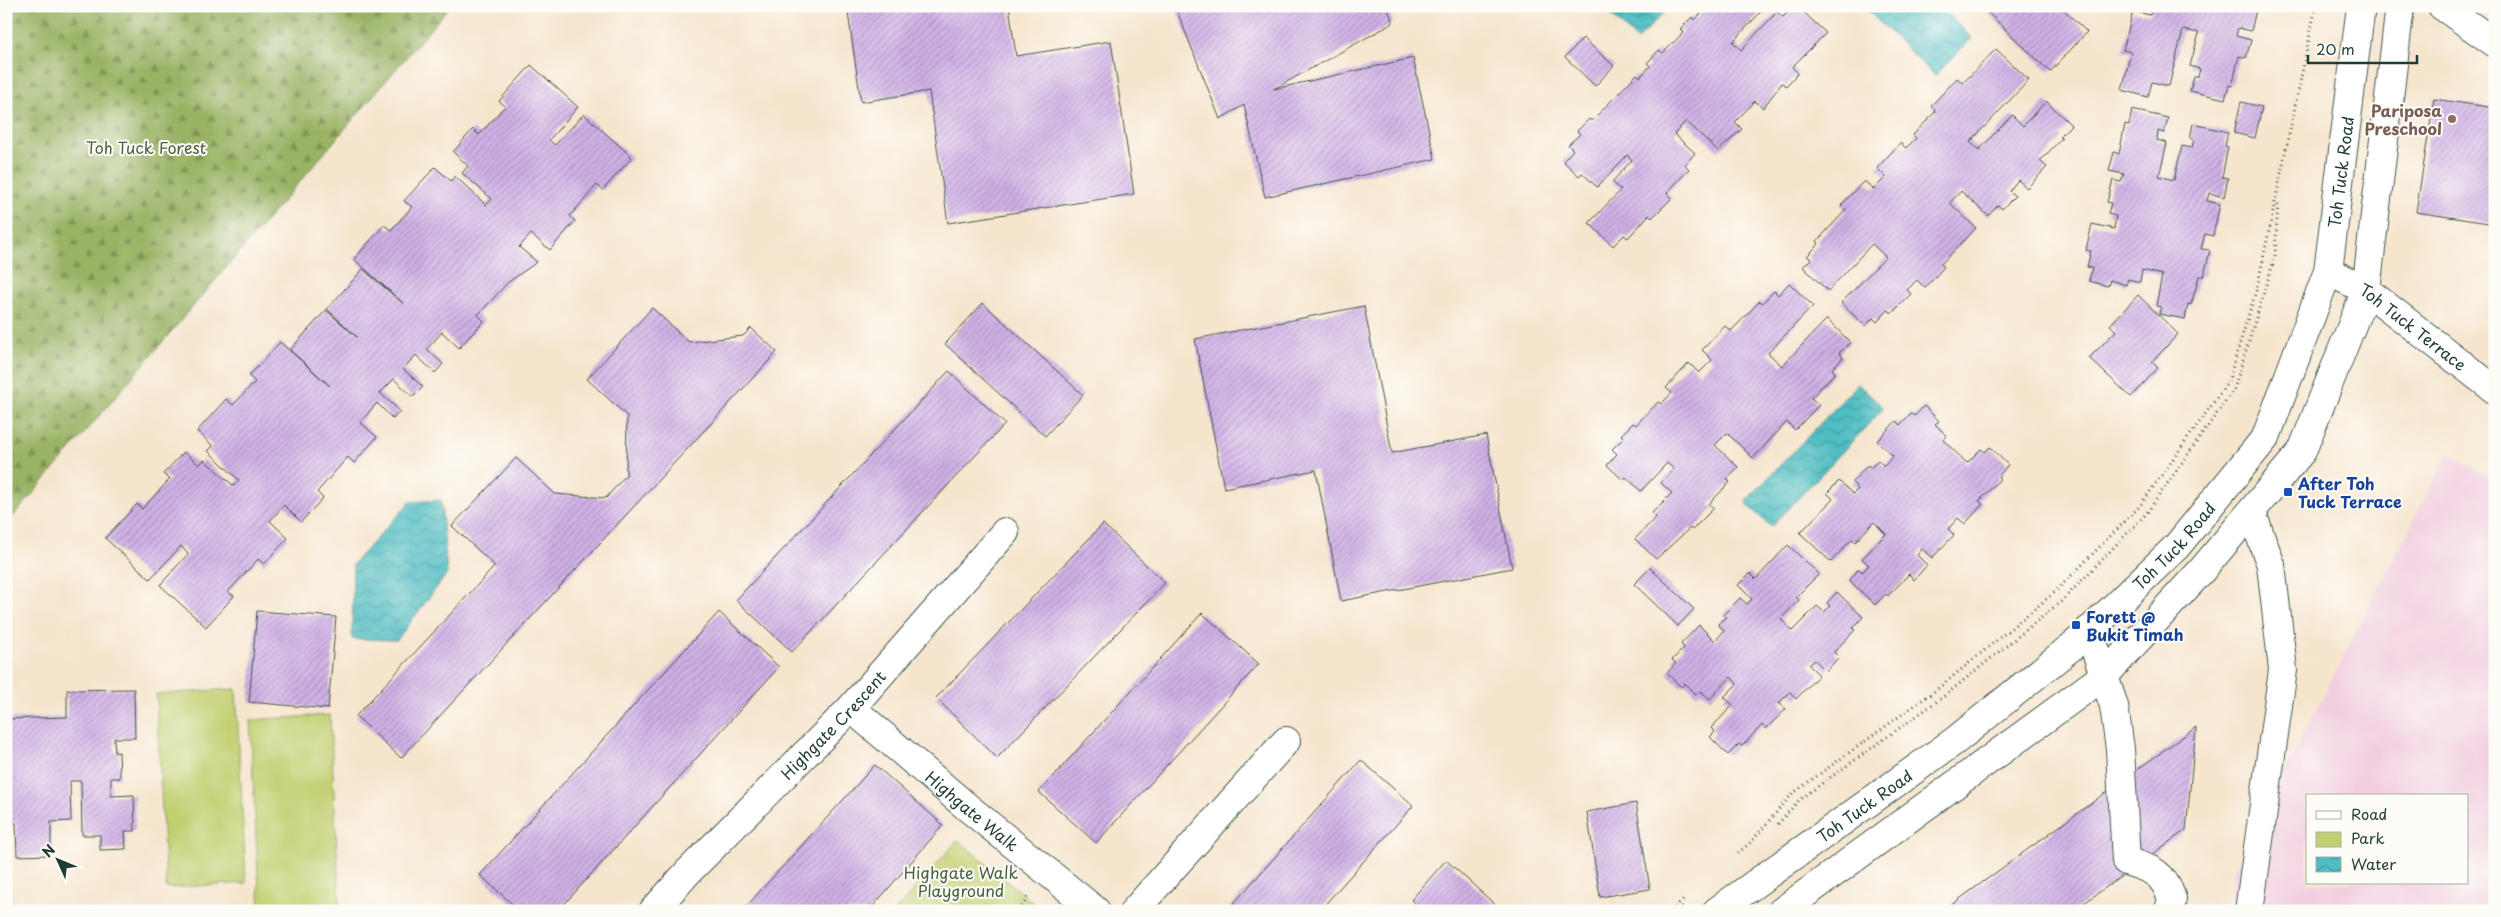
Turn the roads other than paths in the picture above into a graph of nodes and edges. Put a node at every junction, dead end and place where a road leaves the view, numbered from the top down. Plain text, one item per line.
1 (2362, 6) edge
2 (2442, 6) edge
3 (2394, 8) edge
4 (2495, 43) edge
5 (2328, 271) junction
6 (2366, 290) junction
7 (2495, 390) edge
8 (2252, 512) junction
9 (1005, 532) dead end
10 (2089, 630) junction
11 (2105, 675) junction
12 (851, 708) junction
13 (1286, 741) dead end
14 (1862, 808) junction
15 (1886, 837) junction
16 (2250, 910) edge
17 (653, 911) edge
18 (1096, 911) edge
19 (1134, 911) edge
20 (1717, 911) edge
21 (1782, 911) edge
22 (2169, 911) edge

1 - 5 street, Toh Tuck Road
2 - 4 street
3 - 6 street
5 - 6 street, Toh Tuck Terrace
5 - 10 street, Toh Tuck Road
6 - 7 street, Toh Tuck Terrace
6 - 8 street
8 - 11 street
8 - 16 street
9 - 12 street, Highgate Crescent
10 - 11 street
10 - 14 street, Toh Tuck Road
11 - 15 street
11 - 22 street
12 - 17 street, Highgate Crescent
12 - 18 street, Highgate Walk
13 - 19 street
14 - 15 street
14 - 20 street, Toh Tuck Road
15 - 21 street

